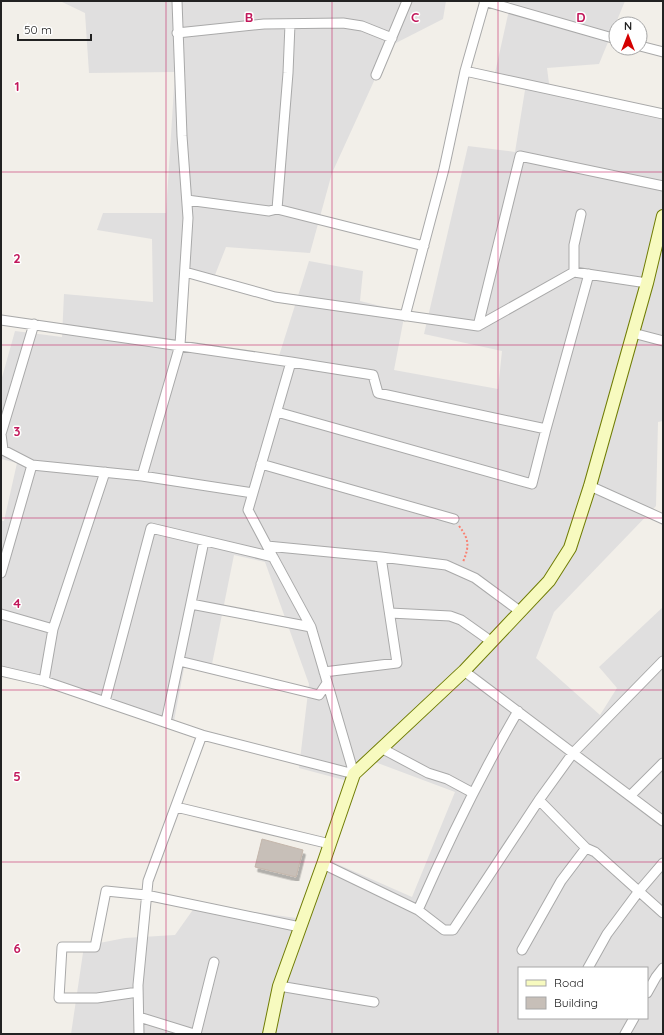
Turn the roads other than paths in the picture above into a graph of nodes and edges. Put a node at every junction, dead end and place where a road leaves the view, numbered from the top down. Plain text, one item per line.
1 (177, 1) edge
2 (406, 1) edge
3 (485, 1) edge
4 (290, 24) junction
5 (177, 33) junction
6 (608, 37) edge
7 (392, 38) junction
8 (648, 48) edge
9 (663, 52) edge
10 (465, 71) junction
11 (376, 75) dead end
12 (663, 114) edge
13 (663, 186) edge
14 (187, 200) junction
15 (277, 209) junction
16 (581, 214) dead end
17 (663, 216) edge
18 (424, 246) junction
19 (185, 272) junction
20 (574, 272) junction
21 (589, 274) junction
22 (647, 283) junction
23 (405, 316) junction
24 (1, 320) edge
25 (34, 324) junction
26 (478, 326) junction
27 (633, 333) junction
28 (663, 341) edge
29 (180, 345) junction
30 (291, 362) junction
31 (276, 412) junction
32 (546, 429) junction
33 (261, 464) junction
34 (32, 465) junction
35 (105, 472) junction
36 (142, 476) junction
37 (590, 486) junction
38 (253, 493) junction
39 (454, 519) road end
40 (663, 519) edge
41 (204, 541) junction
42 (267, 546) junction
43 (273, 557) junction
44 (381, 557) junction
45 (1, 573) edge
46 (191, 604) junction
47 (521, 612) junction
48 (390, 613) junction
49 (1, 614) edge
50 (311, 628) junction
51 (53, 629) junction
52 (492, 642) junction
53 (179, 661) junction
54 (663, 661) edge
55 (1, 671) edge
56 (464, 671) junction
57 (324, 672) junction
58 (44, 681) junction
59 (327, 683) junction
60 (105, 702) junction
61 (518, 711) junction
62 (166, 722) junction
63 (202, 735) junction
64 (381, 748) junction
65 (573, 753) junction
66 (663, 763) edge
67 (354, 774) junction
68 (473, 793) junction
69 (630, 796) junction
70 (539, 800) junction
71 (176, 807) junction
72 (663, 821) edge
73 (330, 844) junction
74 (586, 848) junction
75 (663, 863) edge
76 (323, 864) junction
77 (639, 891) junction
78 (146, 896) junction
79 (418, 910) junction
80 (663, 913) edge
81 (300, 927) junction
82 (522, 950) dead end
83 (214, 962) dead end
84 (589, 967) edge
85 (663, 968) edge
86 (659, 980) edge
87 (279, 986) junction
88 (138, 992) junction
89 (648, 993) edge
90 (374, 1002) dead end
91 (138, 1018) junction
92 (633, 1019) edge
93 (139, 1034) edge
94 (195, 1034) edge
95 (269, 1034) edge
96 (272, 1034) edge
97 (625, 1034) edge

1 - 5 street
2 - 7 street
3 - 6 street
3 - 10 street
4 - 5 street
4 - 7 street
4 - 15 street
5 - 14 street
7 - 11 street
8 - 9 street
10 - 12 street
10 - 18 street
13 - 26 street
14 - 15 street
14 - 19 street
15 - 18 street
16 - 20 street
17 - 22 street
18 - 23 street
19 - 23 street
19 - 29 street
20 - 21 street
20 - 26 street
21 - 22 street
21 - 32 street
22 - 27 street
23 - 26 street
24 - 25 street
25 - 29 street
25 - 34 street
27 - 28 street
27 - 37 street
29 - 30 street
29 - 36 street
30 - 31 street
30 - 32 street
31 - 32 street
31 - 33 street
33 - 38 street
33 - 39 street
34 - 35 street
34 - 45 street
35 - 36 street
35 - 51 street
36 - 38 street
37 - 40 street
37 - 47 street
38 - 42 street
41 - 43 street
41 - 46 street
41 - 60 street
42 - 43 street
42 - 44 street
43 - 50 street
44 - 47 street
44 - 48 street
46 - 50 street
46 - 53 street
47 - 52 street
48 - 52 street
48 - 57 street
49 - 51 street
50 - 57 street
51 - 58 street
52 - 56 street
53 - 59 street
53 - 62 street
54 - 65 street
55 - 58 street
56 - 61 street
56 - 64 street
57 - 59 street
58 - 60 street
59 - 67 street
60 - 62 street
61 - 65 street
61 - 68 street
62 - 63 street
63 - 67 street
63 - 71 street
64 - 67 street
64 - 68 street
65 - 69 street
65 - 70 street
66 - 69 street
67 - 73 street
68 - 79 street
69 - 72 street
70 - 74 street
70 - 79 street
71 - 73 street
71 - 78 street
73 - 76 street
74 - 77 street
74 - 82 street
75 - 77 street
76 - 79 street
76 - 81 street
77 - 80 street
77 - 84 street
78 - 81 street
78 - 88 street
78 - 88 street
81 - 87 street
83 - 94 street
85 - 86 street
86 - 89 street
87 - 90 street
87 - 95 street
88 - 91 street
91 - 93 street
91 - 94 street
92 - 97 street
95 - 96 street

